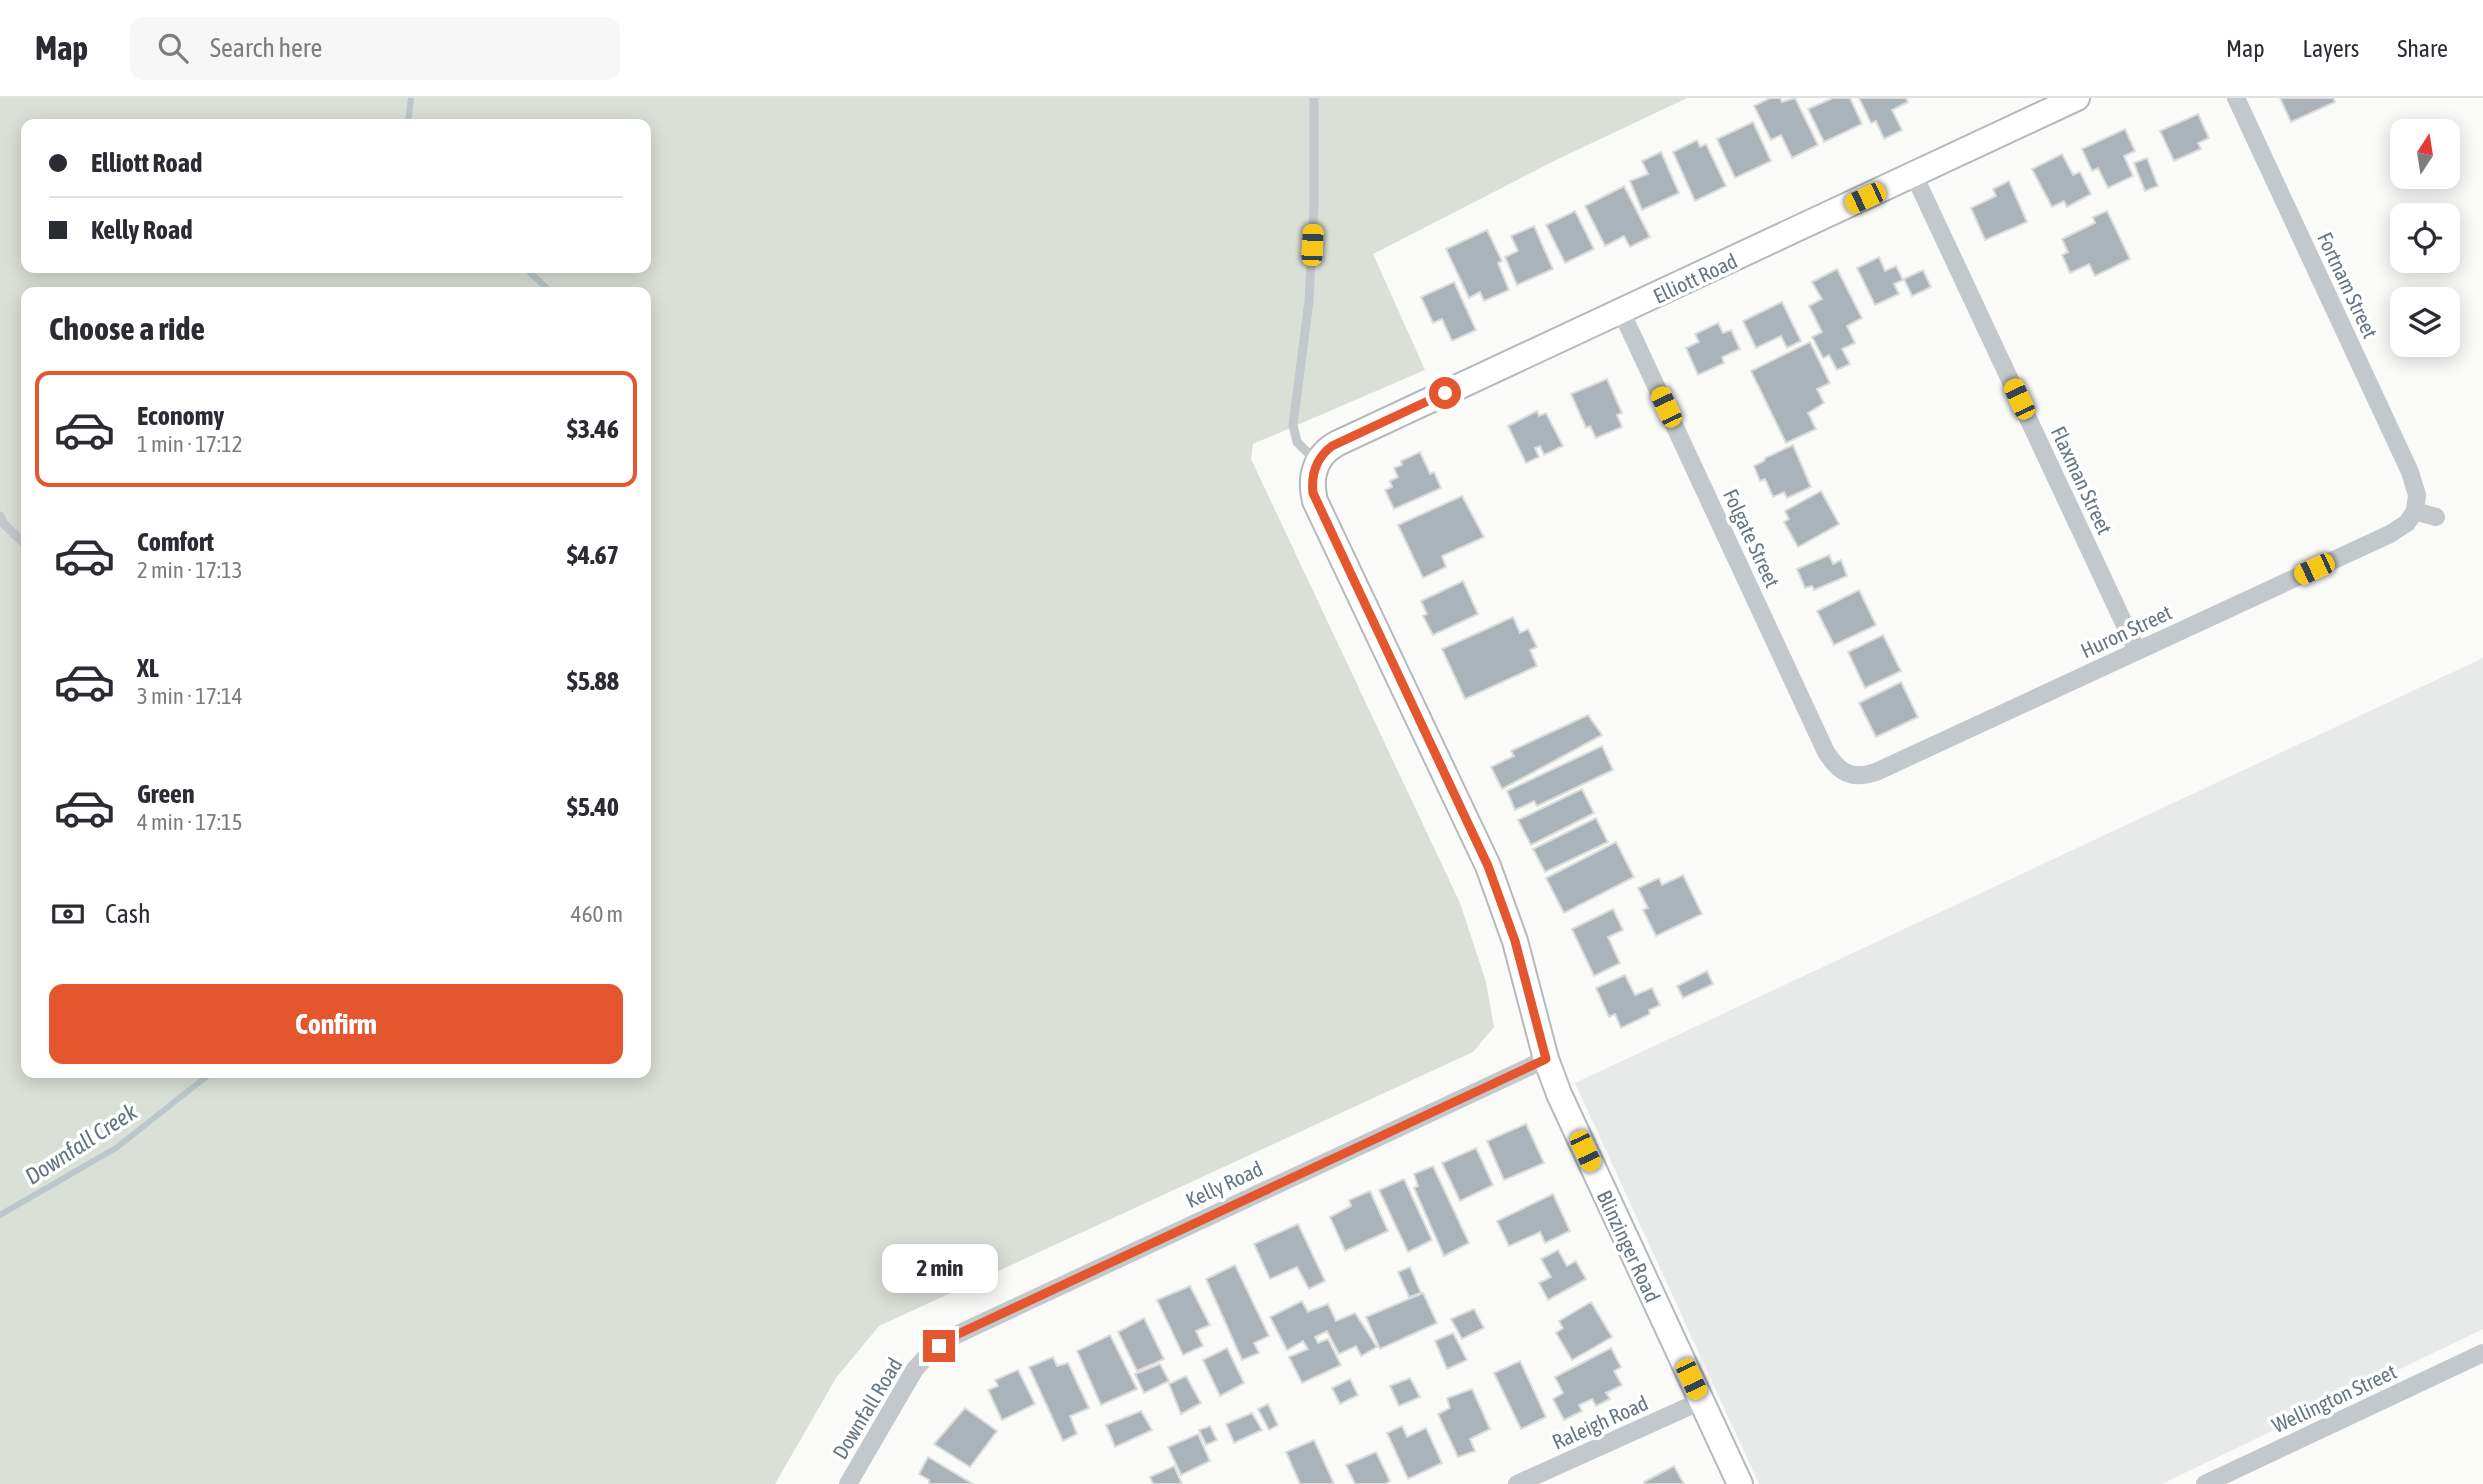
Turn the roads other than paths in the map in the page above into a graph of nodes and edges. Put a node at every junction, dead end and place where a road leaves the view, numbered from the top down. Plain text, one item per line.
1 (1314, 98) edge
2 (2077, 98) edge
3 (2236, 98) edge
4 (1914, 175) junction
5 (1622, 313) junction
6 (1317, 463) junction
7 (2415, 511) junction
8 (0, 516) edge
9 (2436, 517) dead end
10 (21, 539) edge
11 (2137, 651) junction
12 (1849, 775) joint
13 (1546, 1059) junction
14 (2483, 1353) edge
15 (926, 1357) joint
16 (1701, 1401) junction
17 (2215, 1482) edge
18 (848, 1484) edge
19 (1517, 1484) edge
20 (1740, 1484) edge

1 - 6 lane
2 - 4 street, Elliott Road
3 - 7 street, Fortnam Street
4 - 5 street, Elliott Road
4 - 11 street, Flaxman Street
5 - 6 street, Elliott Road
5 - 12 street, Folgate Street
6 - 13 street, Blinzinger Road
7 - 9 street
7 - 11 street, Huron Street
8 - 10 lane
11 - 12 street, Huron Street
13 - 15 street, Kelly Road
13 - 16 street, Blinzinger Road
14 - 17 street, Wellington Street
15 - 18 street, Downfall Road
16 - 19 street, Raleigh Road
16 - 20 street, Blinzinger Road

